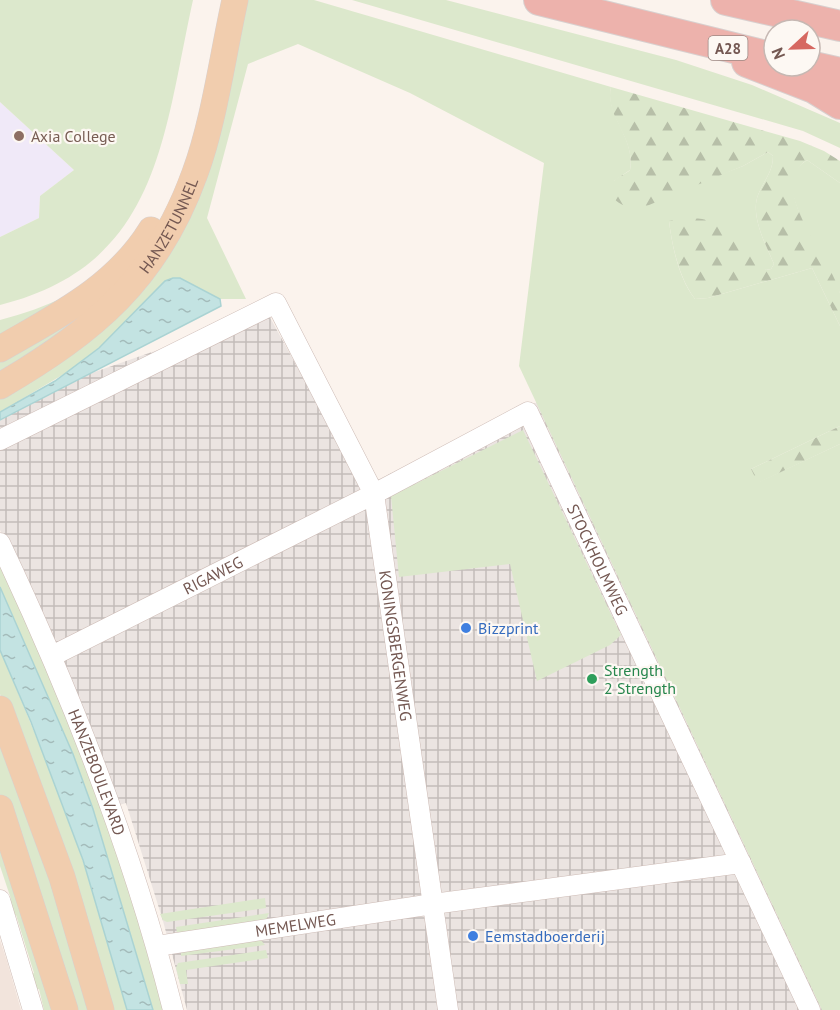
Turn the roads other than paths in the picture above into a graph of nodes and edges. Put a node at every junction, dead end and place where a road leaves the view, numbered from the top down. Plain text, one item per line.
1 (218, 0) edge
2 (235, 0) edge
3 (539, 0) edge
4 (726, 0) edge
5 (840, 26) edge
6 (683, 38) junction
7 (762, 55) edge
8 (822, 69) edge
9 (840, 73) edge
10 (840, 104) edge
11 (0, 349) edge
12 (0, 386) edge
13 (0, 440) edge
14 (374, 494) junction
15 (0, 543) edge
16 (52, 656) junction
17 (0, 710) edge
18 (0, 808) edge
19 (741, 863) junction
20 (0, 900) edge
21 (433, 904) junction
22 (157, 946) junction
23 (33, 1010) edge
24 (65, 1010) edge
25 (101, 1010) edge
26 (173, 1010) edge
27 (448, 1010) edge
28 (810, 1010) edge

1 - 11 main road, HANZETUNNEL
2 - 12 main road, HANZETUNNEL
3 - 6 highway, A28
4 - 5 highway
6 - 7 highway, A28
6 - 10 highway, A28
8 - 9 highway
13 - 14 street, KONINGSBERGENWEG
14 - 16 street, RIGAWEG
14 - 19 street, STOCKHOLMWEG
14 - 21 street, KONINGSBERGENWEG
15 - 16 street, HANZEBOULEVARD
16 - 22 street, HANZEBOULEVARD
17 - 25 main road
18 - 24 main road
19 - 21 street
19 - 28 street, STOCKHOLMWEG
20 - 23 street
21 - 22 street, MEMELWEG
21 - 27 street, KONINGSBERGENWEG
22 - 26 street, HANZEBOULEVARD

